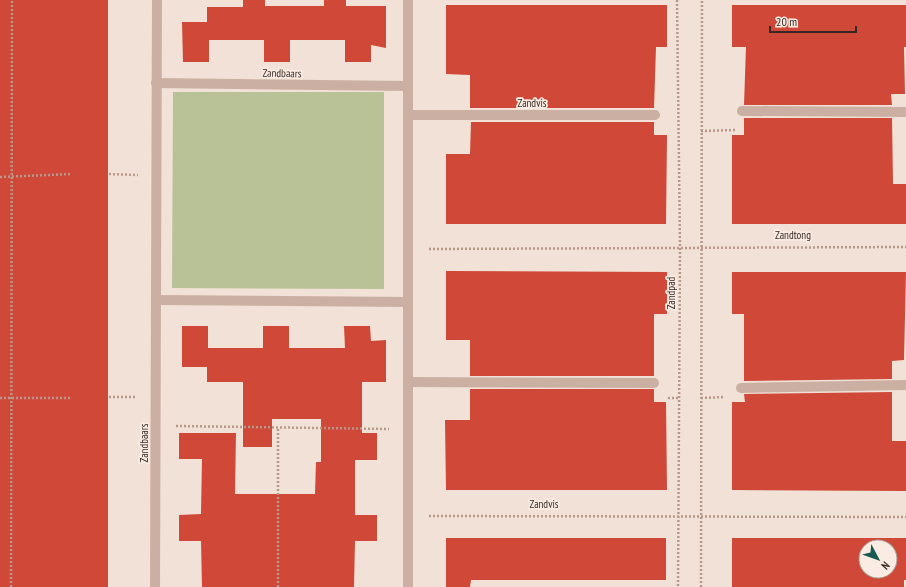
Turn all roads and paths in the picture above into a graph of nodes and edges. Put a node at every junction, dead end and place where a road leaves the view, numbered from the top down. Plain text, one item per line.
1 (12, 0) edge
2 (156, 0) edge
3 (408, 0) edge
4 (677, 0) edge
5 (702, 0) edge
6 (156, 83) junction
7 (408, 86) junction
8 (742, 111) dead end
9 (906, 112) edge
10 (408, 115) junction
11 (655, 115) dead end
12 (71, 174) dead end
13 (108, 174) dead end
14 (156, 176) junction
15 (0, 177) edge
16 (11, 177) junction
17 (906, 247) edge
18 (680, 248) junction
19 (701, 248) junction
20 (408, 249) junction
21 (156, 300) junction
22 (408, 302) junction
23 (408, 382) junction
24 (654, 383) dead end
25 (906, 385) edge
26 (741, 388) dead end
27 (109, 397) dead end
28 (156, 397) junction
29 (0, 398) edge
30 (11, 398) junction
31 (70, 398) dead end
32 (156, 426) junction
33 (278, 428) junction
34 (408, 429) junction
35 (408, 516) junction
36 (680, 517) junction
37 (701, 517) junction
38 (906, 517) edge
39 (11, 587) edge
40 (155, 587) edge
41 (278, 587) edge
42 (408, 587) edge
43 (678, 587) edge
44 (701, 587) edge

1 - 16 path
2 - 6 street, Zandbaars
3 - 7 street
4 - 18 path, Zandpad
5 - 19 path
6 - 7 street, Zandbaars
6 - 14 street, Zandbaars
7 - 10 street
8 - 9 street
10 - 11 street, Zandvis
10 - 20 street
12 - 16 path
13 - 14 path
14 - 21 street, Zandbaars
15 - 16 path
16 - 30 path
17 - 19 path, Zandtong
18 - 19 path, Zandtong
18 - 20 path
18 - 36 path, Zandpad
19 - 37 path
20 - 22 street
21 - 22 street
21 - 28 street, Zandbaars
22 - 23 street
23 - 24 street
23 - 34 street
25 - 26 street
27 - 28 path
28 - 32 street, Zandbaars
29 - 30 path
30 - 31 path
30 - 39 path
32 - 33 path
32 - 40 street, Zandbaars
33 - 34 path
33 - 41 path
34 - 35 street
35 - 36 path, Zandvis
35 - 42 street
36 - 37 path
36 - 43 path, Zandpad
37 - 38 path
37 - 44 path

